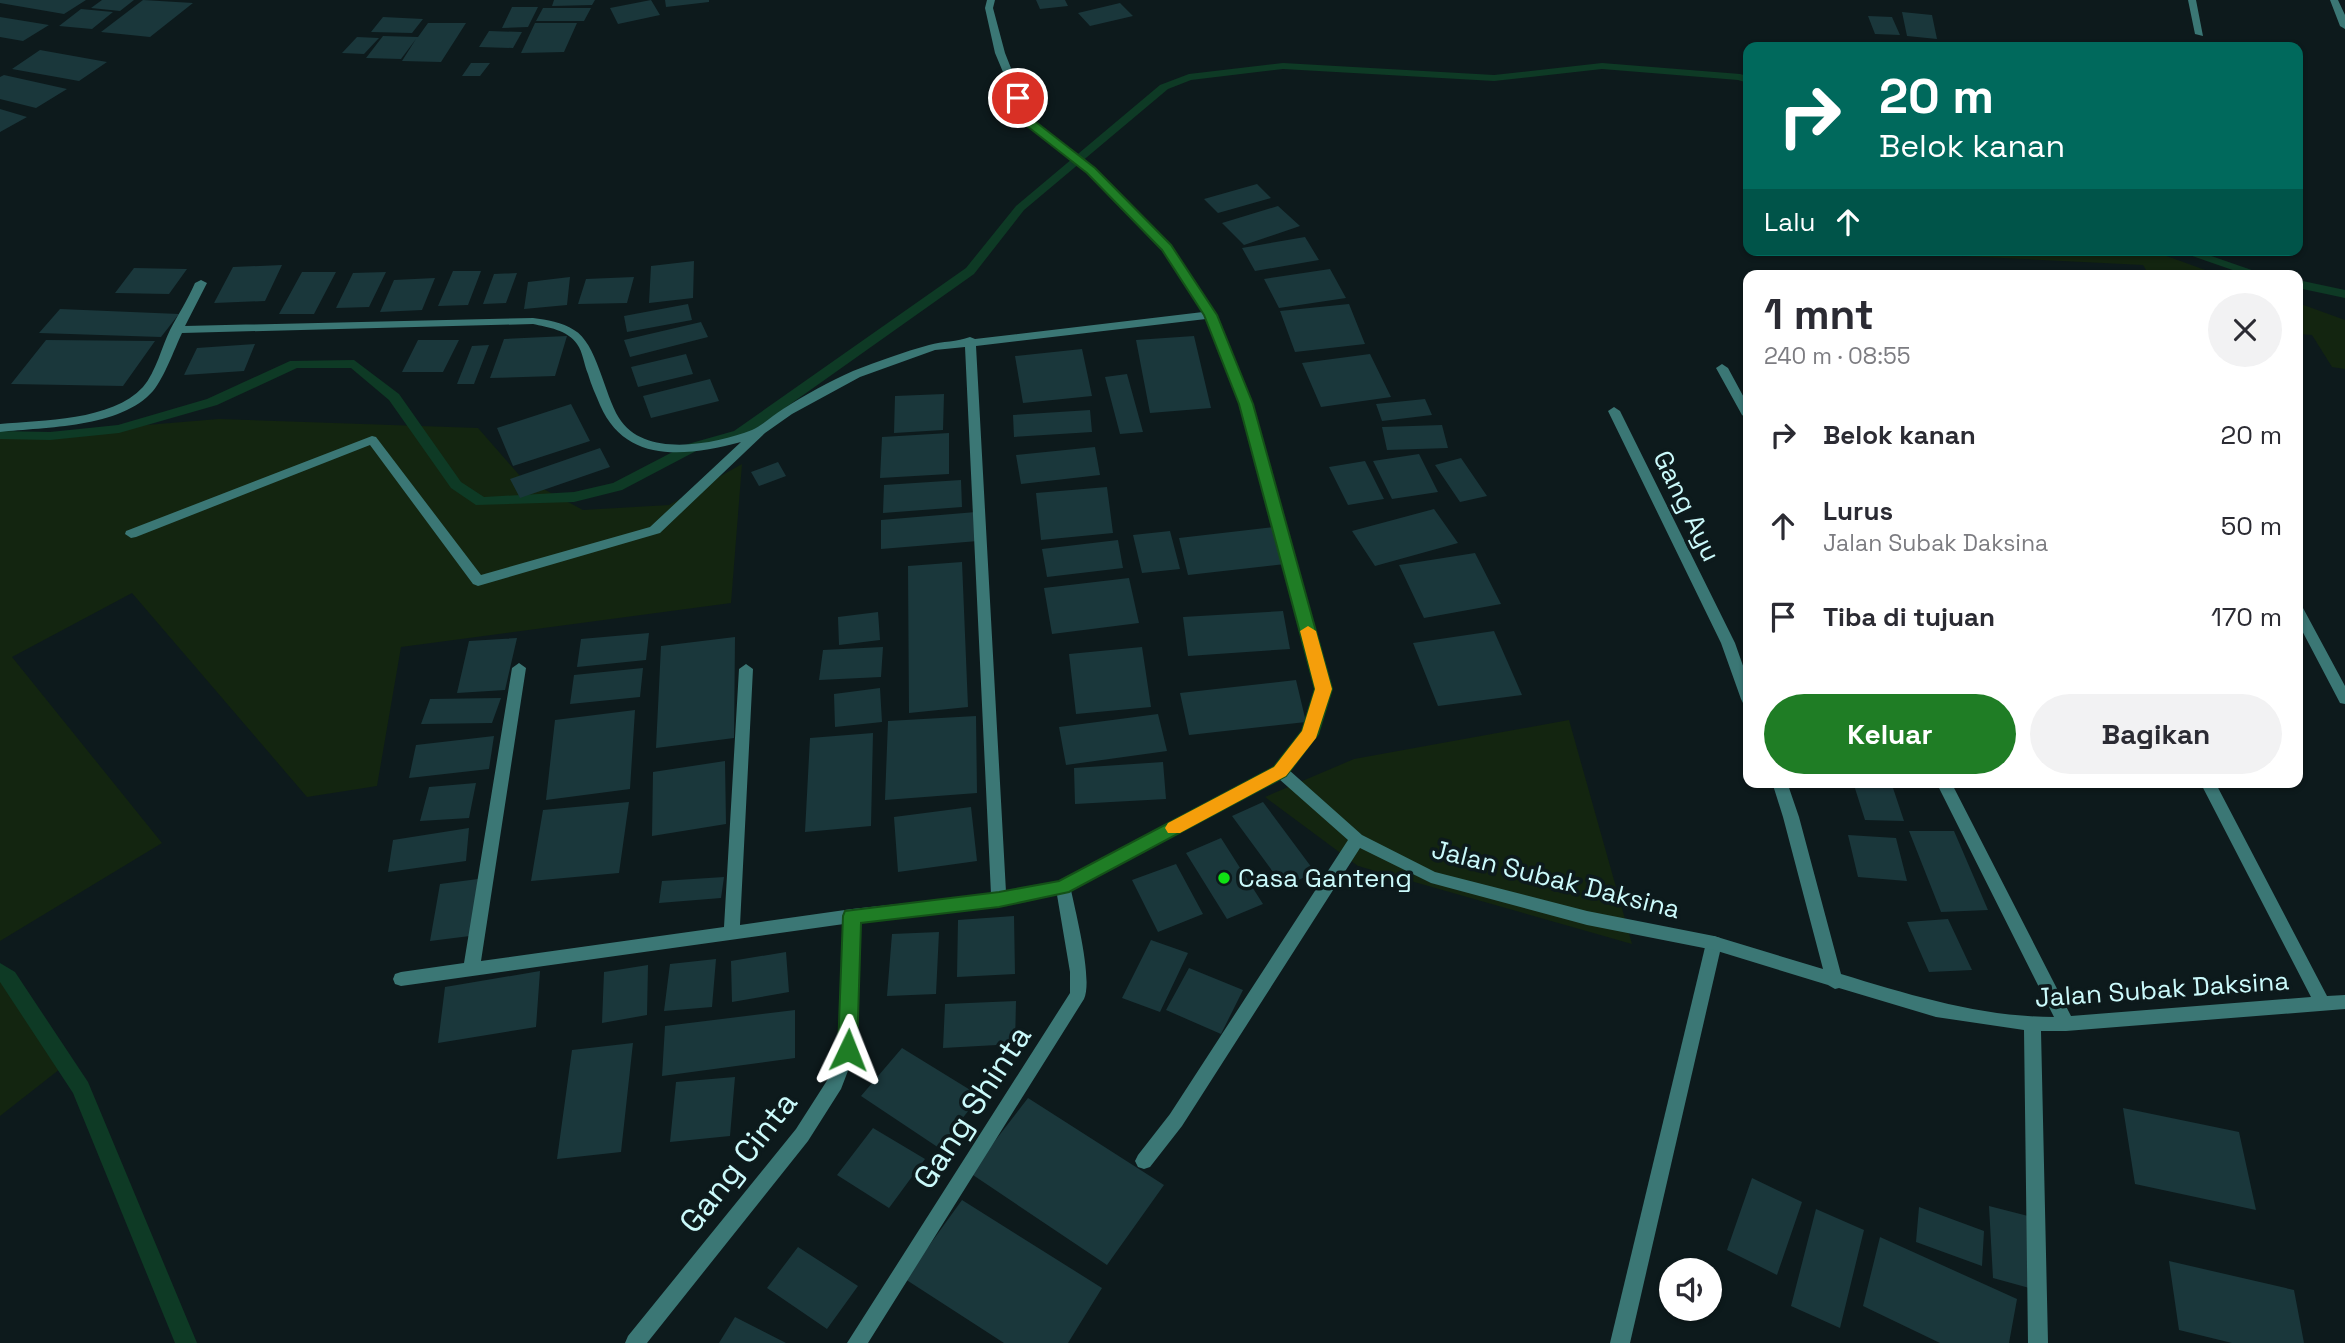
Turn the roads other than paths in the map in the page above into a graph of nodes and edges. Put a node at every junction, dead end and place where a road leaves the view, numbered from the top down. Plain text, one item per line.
1 (990, 0) edge
2 (2192, 0) edge
3 (2334, 0) edge
4 (2345, 26) edge
5 (2200, 34) dead end
6 (201, 283) dead end
7 (1210, 315) junction
8 (176, 330) junction
9 (970, 340) junction
10 (1722, 368) dead end
11 (1743, 406) edge
12 (1614, 411) dead end
13 (0, 428) edge
14 (761, 430) junction
15 (131, 534) dead end
16 (2303, 620) edge
17 (519, 668) dead end
18 (746, 669) dead end
19 (1743, 685) edge
20 (2345, 699) edge
21 (1280, 771) junction
22 (1781, 788) edge
23 (1946, 788) edge
24 (2210, 788) edge
25 (1357, 839) junction
26 (1063, 887) junction
27 (999, 900) junction
28 (852, 916) junction
29 (732, 934) junction
30 (1714, 943) junction
31 (472, 967) junction
32 (401, 979) dead end
33 (1835, 982) junction
34 (2322, 1002) junction
35 (2345, 1002) edge
36 (2032, 1024) junction
37 (2066, 1024) junction
38 (1144, 1161) dead end
39 (635, 1343) edge
40 (857, 1343) edge
41 (1620, 1343) edge
42 (2038, 1343) edge

1 - 7 street
2 - 5 street
3 - 4 street
6 - 8 street
7 - 9 street
7 - 21 street
8 - 13 street
8 - 14 street
9 - 14 street
9 - 27 street
10 - 11 street
12 - 19 street, Gang Ayu
14 - 15 street
16 - 20 street
17 - 31 street
18 - 29 street
21 - 25 street, Jalan Subak Daksina
21 - 26 street
22 - 33 street
23 - 37 street
24 - 34 street
25 - 30 street, Jalan Subak Daksina
25 - 38 street
26 - 27 street
26 - 40 street, Gang Shinta
27 - 28 street
28 - 29 street
28 - 39 street, Gang Cinta
29 - 31 street
30 - 33 street, Jalan Subak Daksina
30 - 41 street
31 - 32 street
33 - 36 street, Jalan Subak Daksina
34 - 35 street, Jalan Subak Daksina
34 - 37 street, Jalan Subak Daksina
36 - 37 street, Jalan Subak Daksina
36 - 42 street

